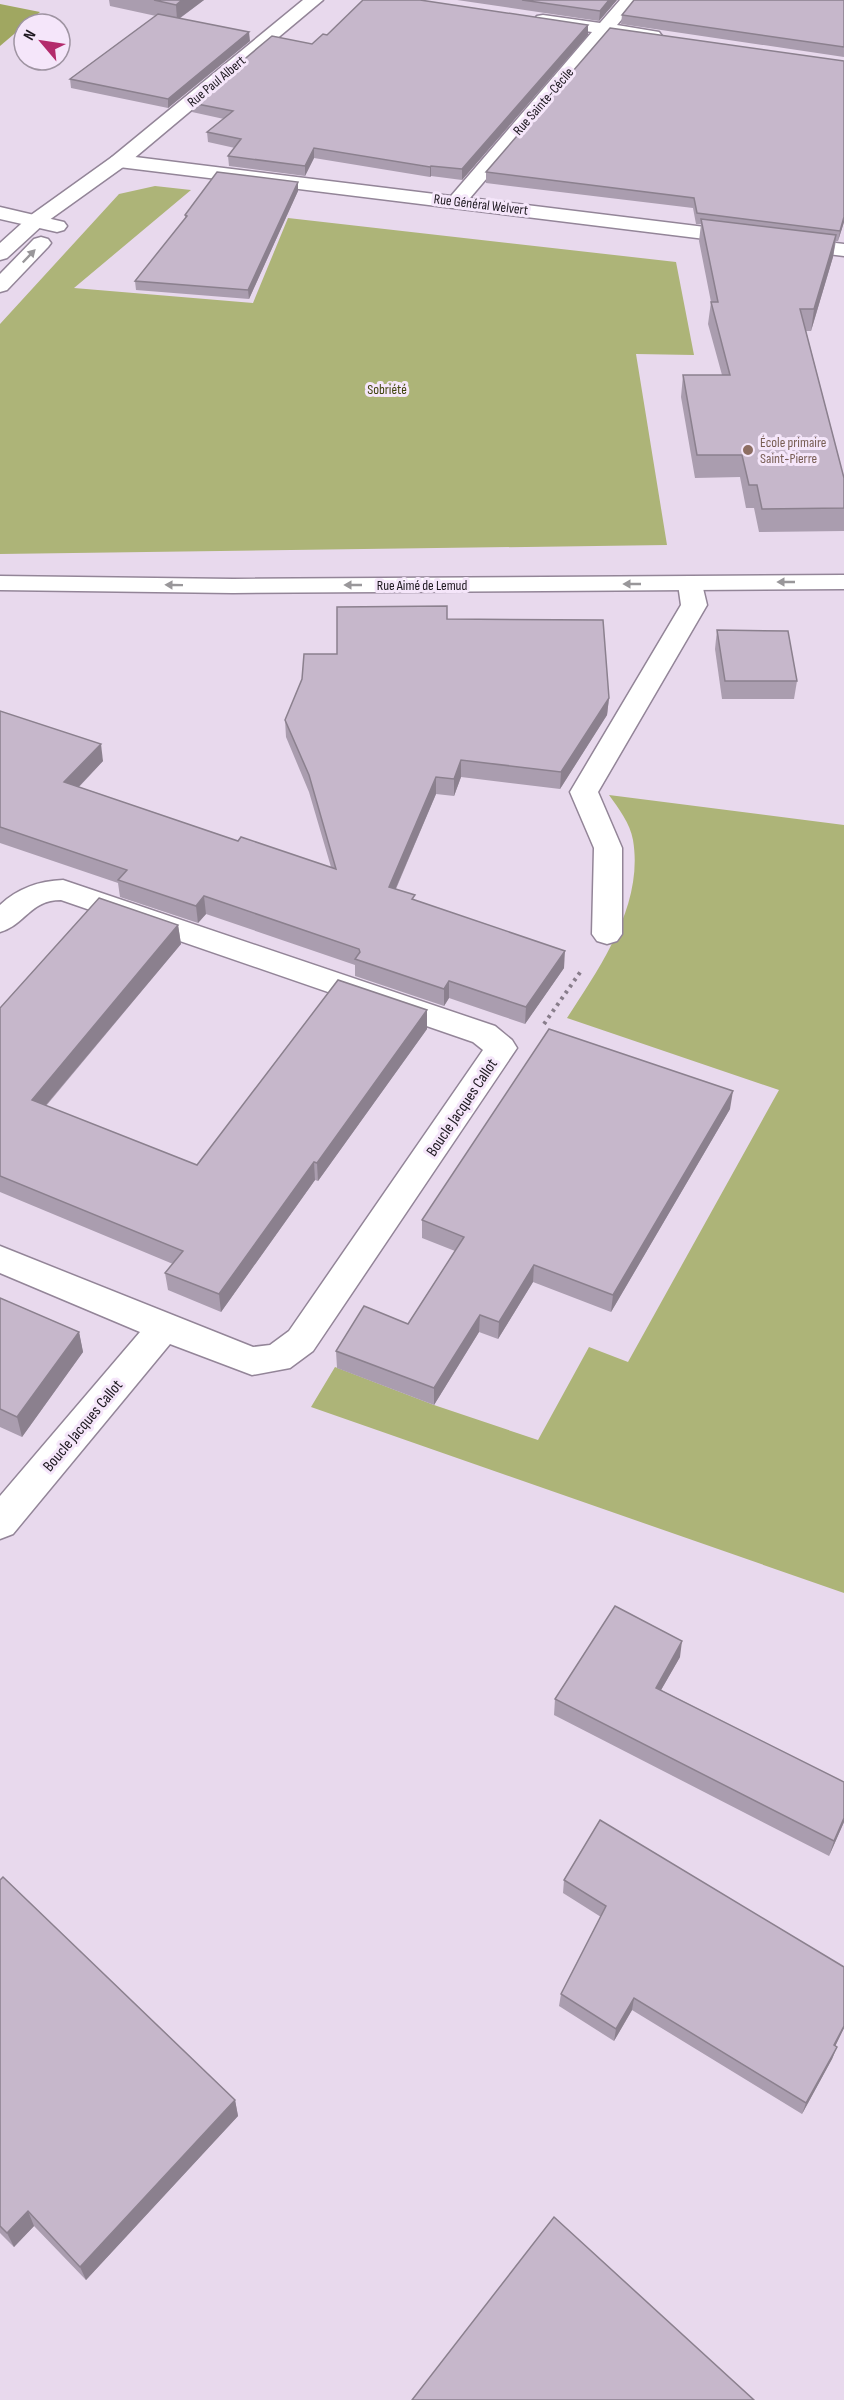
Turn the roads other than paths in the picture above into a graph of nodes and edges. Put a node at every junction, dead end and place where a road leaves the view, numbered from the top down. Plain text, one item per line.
1 (314, 0) edge
2 (628, 0) edge
3 (522, 17) edge
4 (604, 29) junction
5 (672, 39) edge
6 (119, 161) junction
7 (457, 201) junction
8 (0, 213) edge
9 (36, 221) junction
10 (57, 226) junction
11 (844, 250) edge
12 (0, 254) edge
13 (0, 286) edge
14 (844, 582) edge
15 (0, 583) edge
16 (690, 584) junction
17 (0, 922) edge
18 (607, 934) road end
19 (0, 1259) edge
20 (164, 1327) junction
21 (0, 1523) edge

1 - 6 street, Rue Paul Albert
2 - 4 street, Rue Sainte-Cécile
3 - 4 street
4 - 5 street
4 - 7 street, Rue Sainte-Cécile
6 - 7 street, Rue Général Welvert
6 - 9 street, Rue Paul Albert
6 - 10 street, Rue Paul Albert
7 - 11 street, Rue Général Welvert
8 - 9 street
9 - 10 street
9 - 12 street, Rue Paul Albert
13 -> 10 street, Rue Paul Albert
14 -> 16 street, Rue Aimé de Lemud
16 -> 15 street, Rue Aimé de Lemud
16 - 18 street
17 - 20 street, Boucle Jacques Callot
19 - 20 street, Boucle Jacques Callot
20 - 21 street, Boucle Jacques Callot

